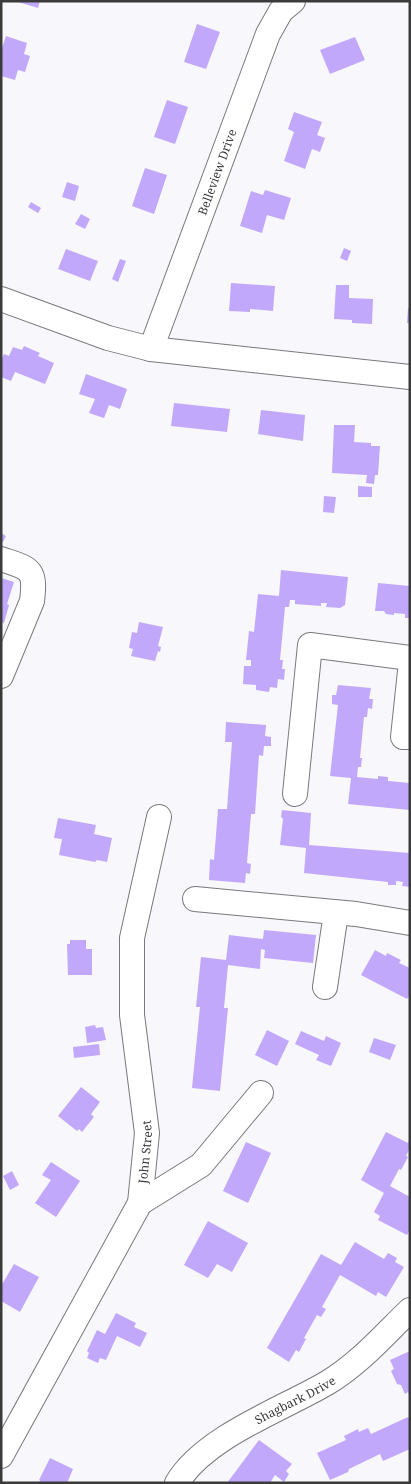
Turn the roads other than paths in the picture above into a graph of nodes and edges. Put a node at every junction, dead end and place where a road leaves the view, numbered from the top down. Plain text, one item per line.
1 (293, 1) edge
2 (1, 299) edge
3 (151, 349) junction
4 (410, 377) edge
5 (1, 559) edge
6 (410, 658) edge
7 (410, 671) edge
8 (1, 676) edge
9 (410, 738) edge
10 (295, 794) dead end
11 (159, 817) dead end
12 (195, 899) dead end
13 (336, 913) junction
14 (410, 923) edge
15 (325, 987) dead end
16 (261, 1093) dead end
17 (140, 1203) junction
18 (410, 1310) edge
19 (1, 1456) edge
20 (177, 1483) edge

1 - 3 street, Belleview Drive
2 - 3 street
3 - 4 street
5 - 8 street
6 - 10 street
7 - 9 street
11 - 17 street, John Street
12 - 13 street
13 - 14 street
13 - 15 street
16 - 17 street
17 - 19 street, John Street
18 - 20 street, Shagbark Drive

